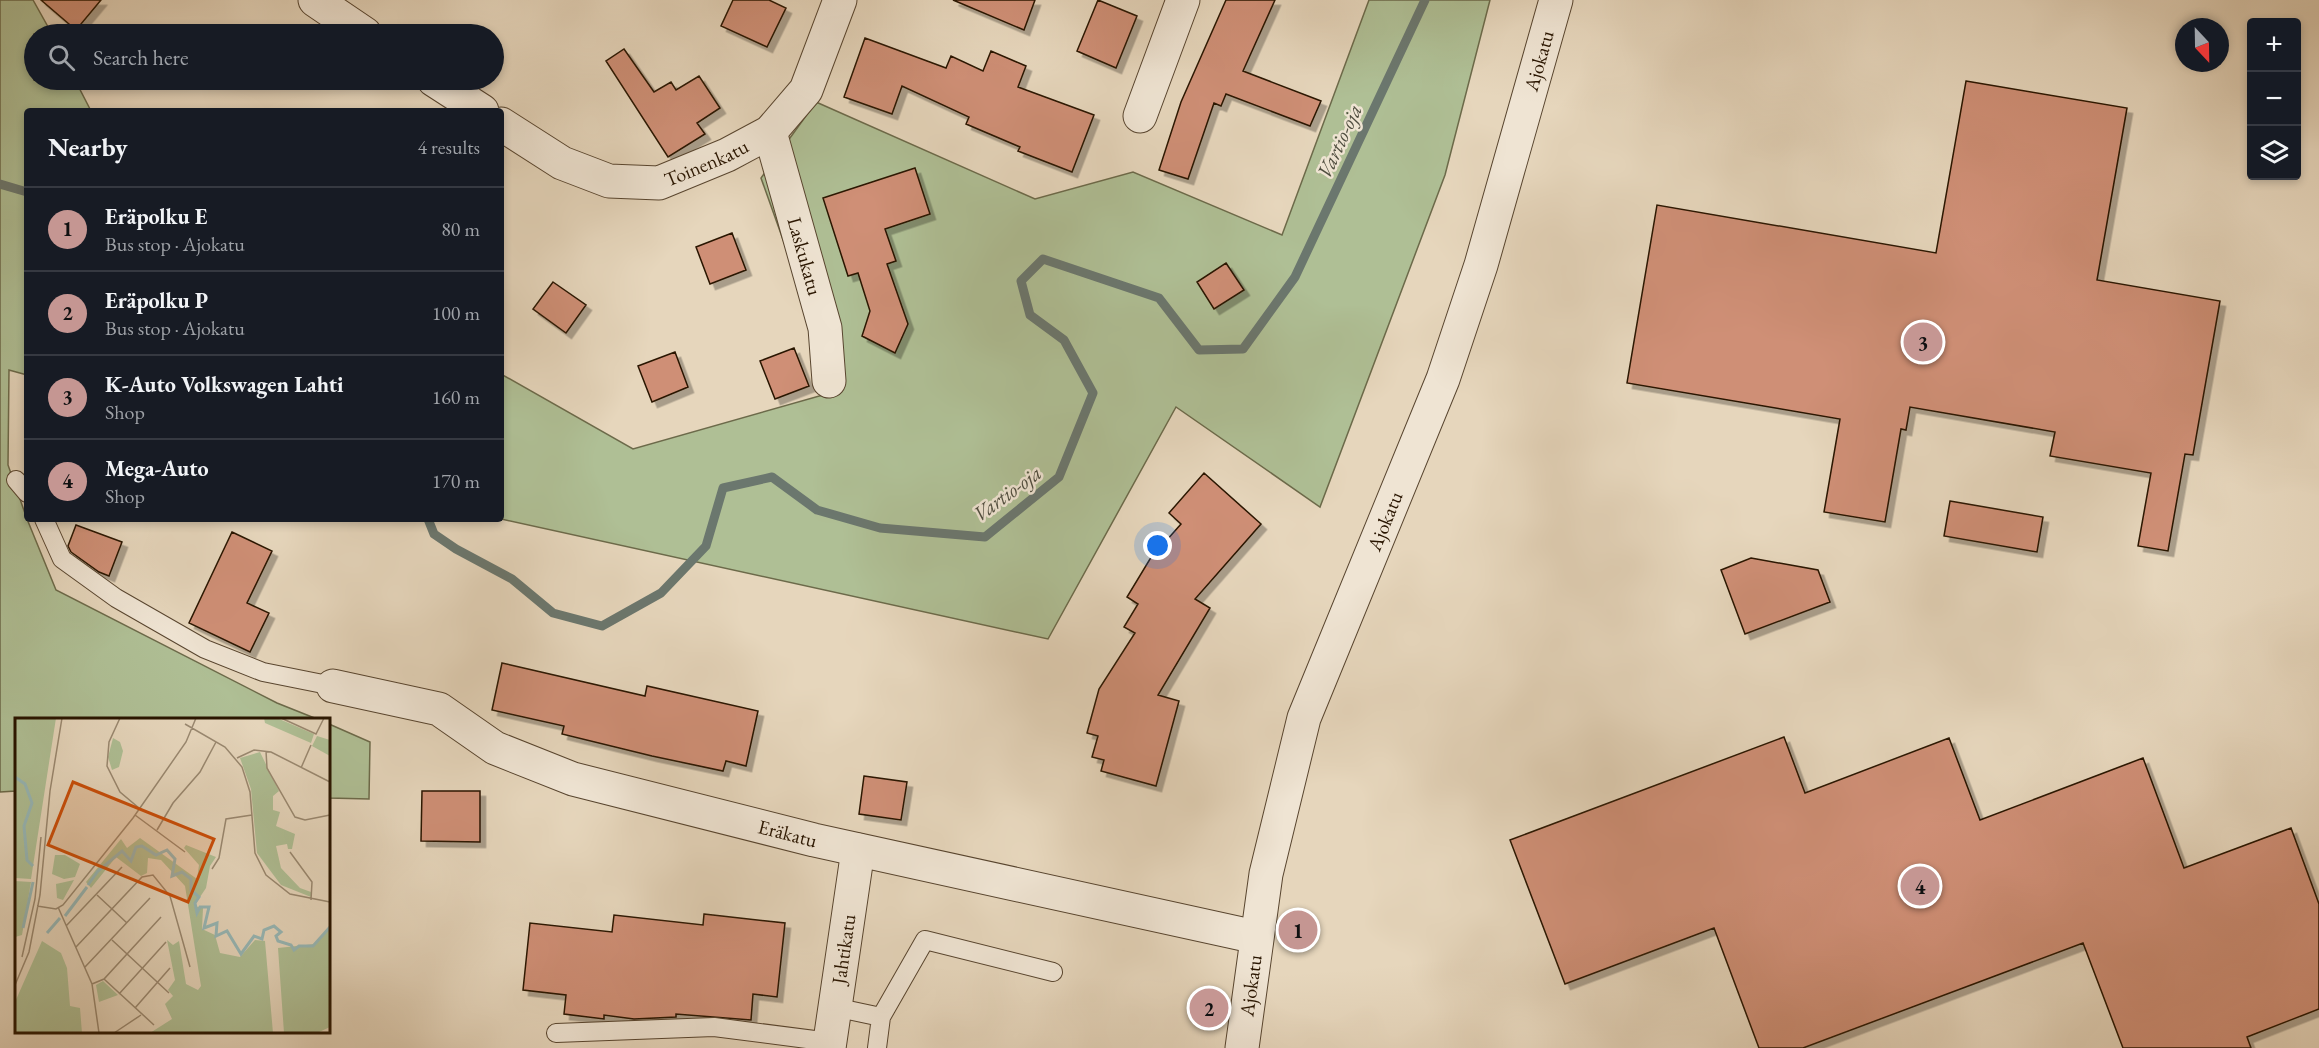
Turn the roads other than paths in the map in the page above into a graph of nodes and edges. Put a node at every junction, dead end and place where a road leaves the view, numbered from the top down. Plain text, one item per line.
1 (315, 0) edge
2 (840, 0) edge
3 (1183, 0) edge
4 (1556, 0) edge
5 (350, 24) edge
6 (449, 90) edge
7 (477, 108) edge
8 (1140, 116) dead end
9 (504, 126) edge
10 (770, 132) junction
11 (829, 381) dead end
12 (45, 522) edge
13 (333, 686) joint
14 (858, 850) junction
15 (1256, 937) junction
16 (1053, 972) dead end
17 (834, 1007) junction
18 (881, 1017) junction
19 (556, 1033) dead end
20 (830, 1045) edge
21 (877, 1048) edge
22 (1242, 1048) edge

1 - 5 street
2 - 10 street, Toinenkatu
3 - 8 street
4 - 15 street, Ajokatu
6 - 7 street
9 - 10 street, Toinenkatu
10 - 11 street, Laskukatu
12 - 13 lane
13 - 14 street, Eräkatu
14 - 15 street, Eräkatu
14 - 17 street, Jahtikatu
15 - 22 street, Ajokatu
16 - 18 lane
17 - 18 lane
17 - 20 street, Jahtikatu
18 - 21 lane
19 - 20 lane

